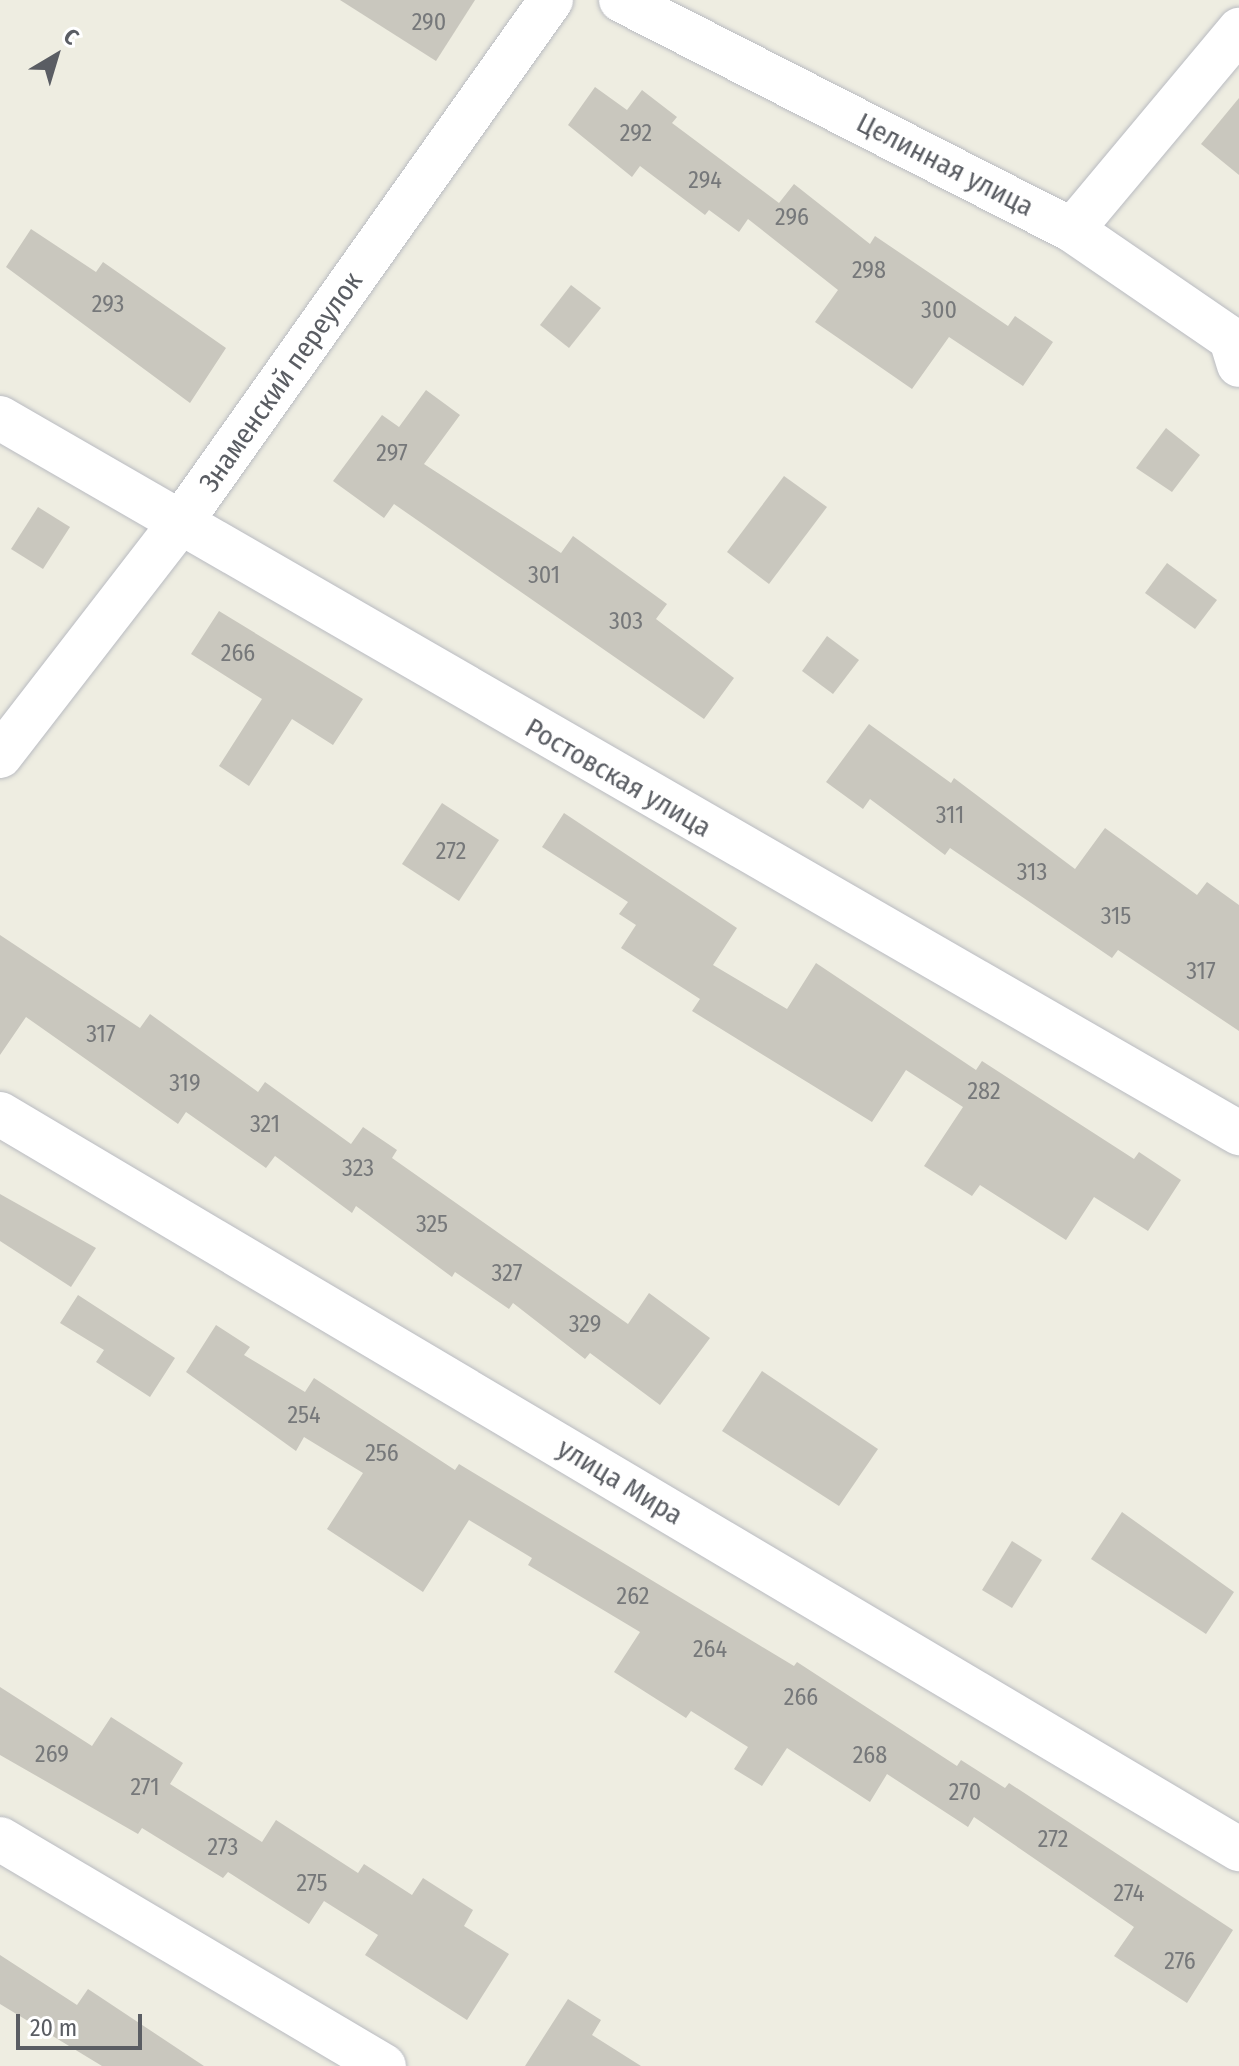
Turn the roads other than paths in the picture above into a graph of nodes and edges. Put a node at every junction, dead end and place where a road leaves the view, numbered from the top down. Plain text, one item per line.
1 (551, 0) edge
2 (621, 0) edge
3 (1239, 30) edge
4 (1072, 230) junction
5 (1236, 345) edge
6 (0, 418) edge
7 (178, 526) junction
8 (0, 756) edge
9 (0, 1114) edge
10 (1239, 1133) edge
11 (0, 1839) edge
12 (1239, 1849) edge
13 (384, 2066) edge

1 - 7 street, Знаменский переулок
2 - 4 street, Целинная улица
3 - 4 street
4 - 5 street, Целинная улица
6 - 7 street, Ростовская улица
7 - 8 street, Знаменский переулок
7 - 10 street, Ростовская улица
9 - 12 street, улица Мира
11 - 13 street

